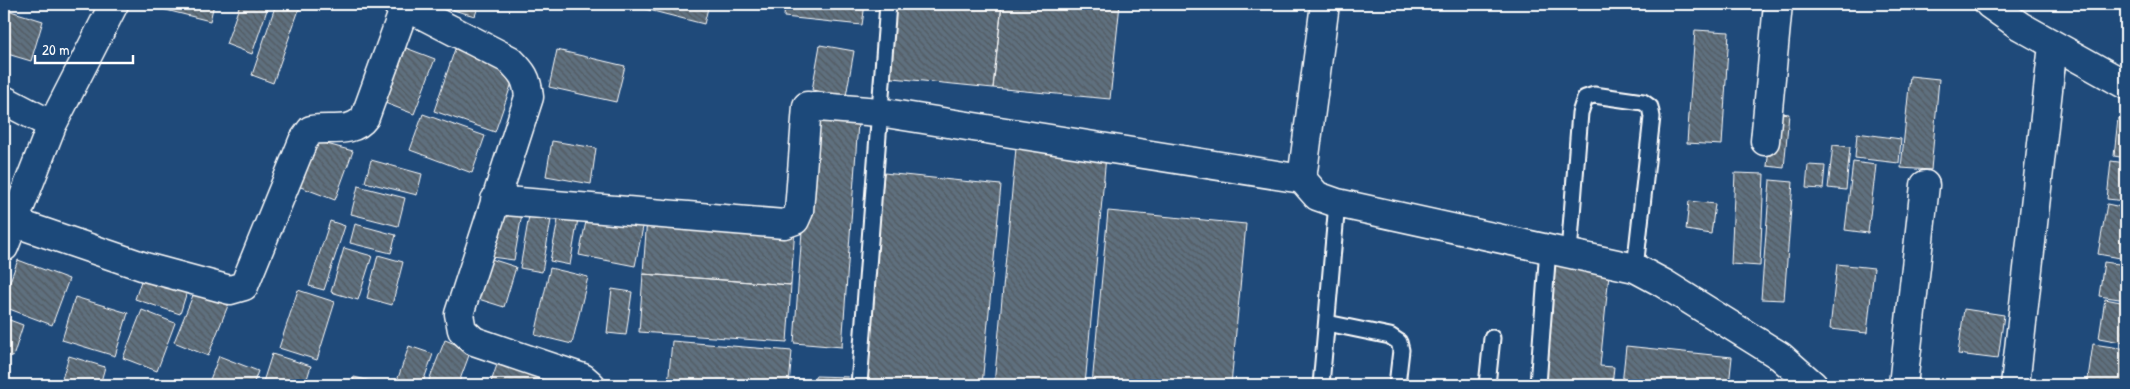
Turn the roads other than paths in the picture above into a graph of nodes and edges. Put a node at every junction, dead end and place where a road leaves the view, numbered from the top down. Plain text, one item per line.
1 (114, 4) edge
2 (888, 4) edge
3 (1325, 4) edge
4 (1778, 4) edge
5 (1989, 4) edge
6 (403, 5) edge
7 (2053, 45) junction
8 (2126, 85) edge
9 (4, 100) edge
10 (879, 112) junction
11 (52, 125) junction
12 (1765, 141) dead end
13 (1302, 179) junction
14 (1925, 185) dead end
15 (495, 200) junction
16 (1337, 203) junction
17 (13, 222) junction
18 (4, 247) edge
19 (1559, 251) junction
20 (1635, 268) junction
21 (1327, 323) junction
22 (1492, 338) dead end
23 (591, 385) edge
24 (858, 385) edge
25 (1321, 385) edge
26 (1397, 385) edge
27 (1487, 385) edge
28 (1538, 385) edge
29 (1813, 385) edge
30 (1903, 385) edge
31 (2015, 385) edge

1 - 11 street
2 - 10 lane
3 - 13 street
4 - 12 street
5 - 7 street
6 - 15 street
6 - 17 street
7 - 8 street
7 - 31 street
9 - 11 street
10 - 13 street
10 - 15 street
10 - 24 lane
11 - 17 street
13 - 16 street
14 - 30 street
15 - 23 street
16 - 19 street
16 - 21 lane
17 - 18 street
19 - 20 street
19 - 20 lane
19 - 28 lane
20 - 29 street
21 - 25 lane
21 - 26 lane
22 - 27 lane

